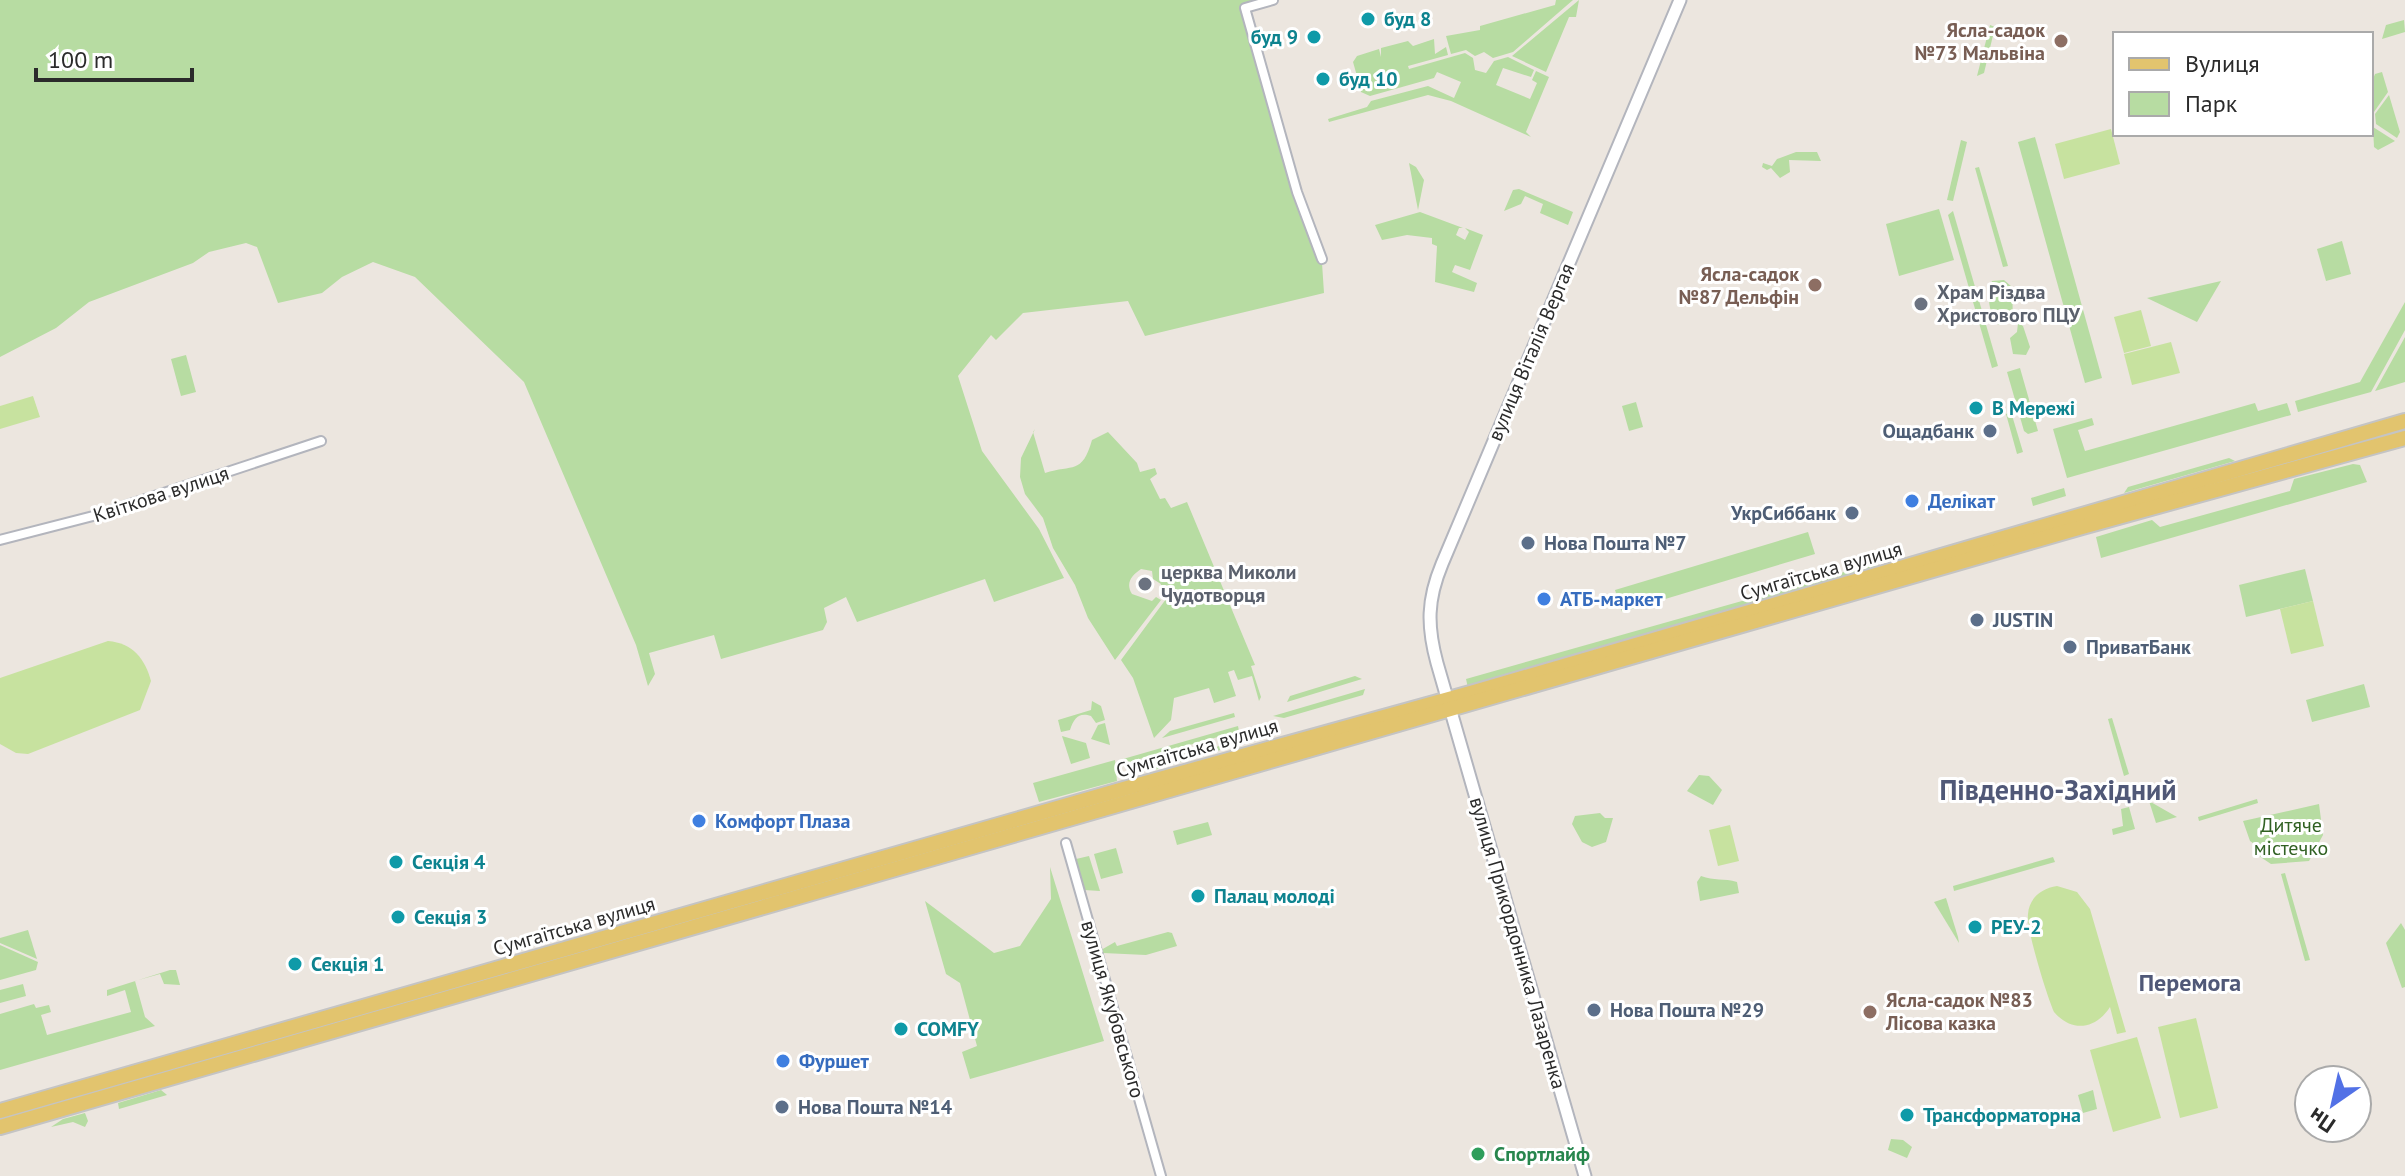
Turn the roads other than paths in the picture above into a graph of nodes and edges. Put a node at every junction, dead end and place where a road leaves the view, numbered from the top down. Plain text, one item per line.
1 (1273, 0) edge
2 (1680, 0) edge
3 (1322, 259) dead end
4 (2405, 421) edge
5 (2405, 438) edge
6 (321, 441) dead end
7 (0, 540) edge
8 (1449, 705) junction
9 (1066, 843) dead end
10 (484, 980) junction
11 (0, 1111) edge
12 (0, 1127) edge
13 (1161, 1176) edge
14 (1585, 1176) edge

1 - 3 street
2 - 8 street, вулиця Віталія Вергая
4 - 8 main road, Сумгаїтська вулиця
5 - 8 main road, Сумгаїтська вулиця
6 - 7 street, Квіткова вулиця
8 - 10 main road, Сумгаїтська вулиця
8 - 14 street, вулиця Прикордонника Лазаренка
9 - 13 street, вулиця Якубовського
10 - 11 main road, Сумгаїтська вулиця
10 - 12 main road, Сумгаїтська вулиця

